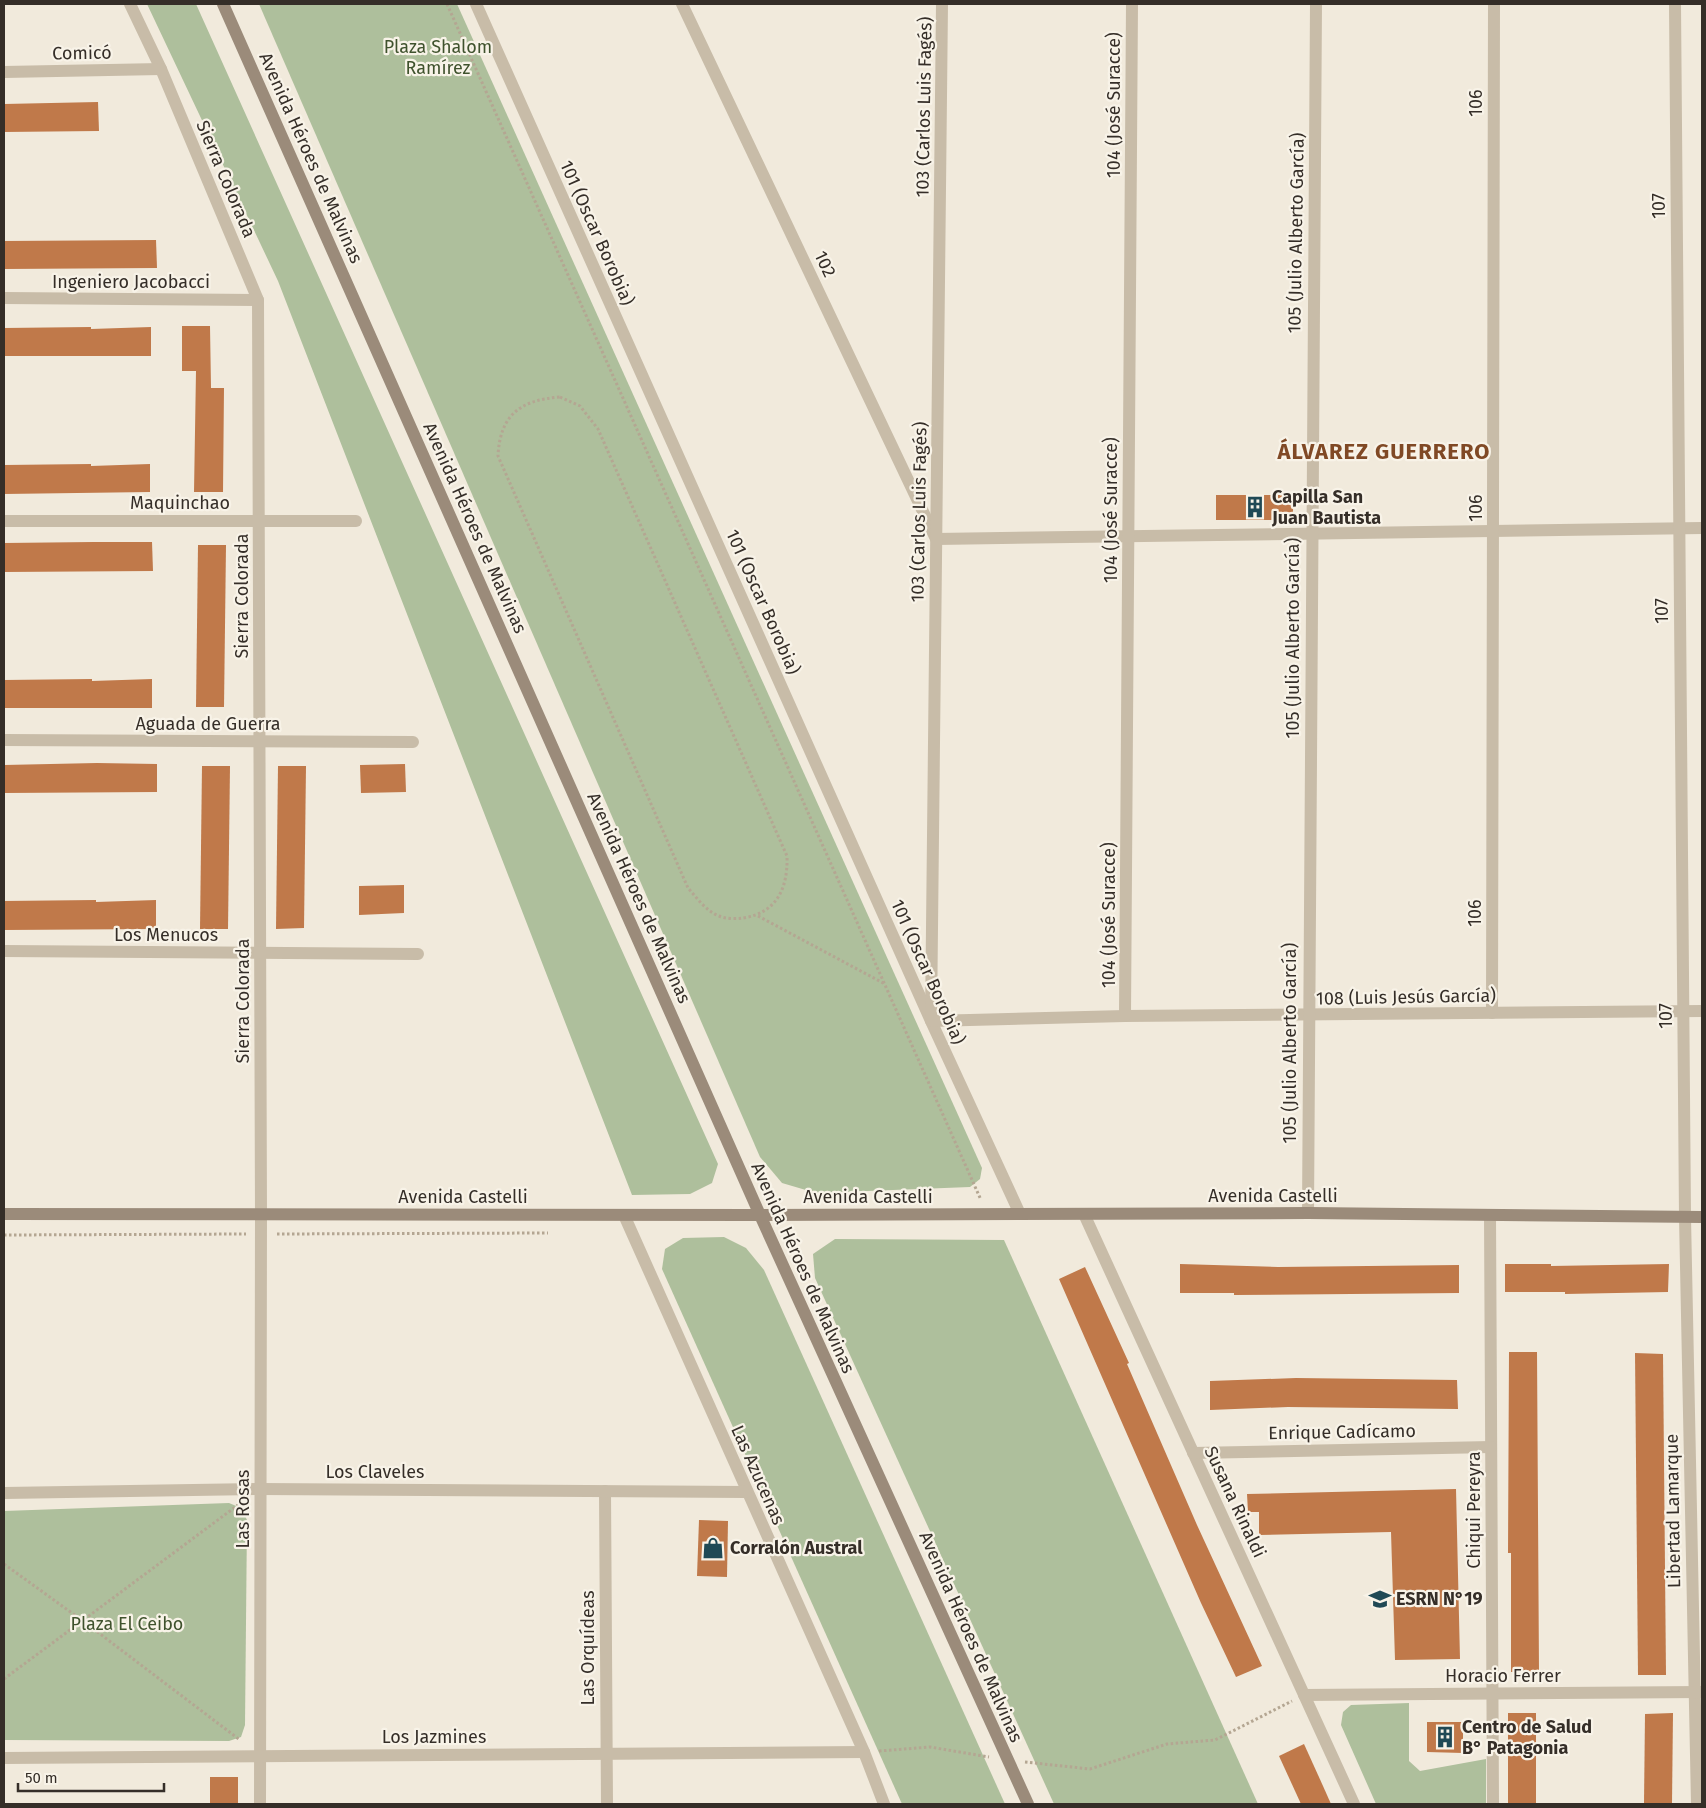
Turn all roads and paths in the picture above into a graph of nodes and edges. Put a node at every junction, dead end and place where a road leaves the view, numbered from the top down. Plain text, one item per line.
1 (130, 4) edge
2 (223, 4) edge
3 (447, 4) edge
4 (476, 4) edge
5 (682, 4) edge
6 (942, 4) edge
7 (1132, 4) edge
8 (1316, 4) edge
9 (1494, 4) edge
10 (1674, 4) edge
11 (160, 69) junction
12 (4, 72) edge
13 (4, 298) edge
14 (258, 300) junction
15 (4, 520) edge
16 (259, 521) junction
17 (356, 521) dead end
18 (1679, 528) junction
19 (1702, 528) edge
20 (1493, 531) junction
21 (1311, 534) junction
22 (1129, 536) junction
23 (936, 539) junction
24 (4, 740) edge
25 (260, 742) junction
26 (413, 742) dead end
27 (758, 916) junction
28 (4, 951) edge
29 (260, 953) junction
30 (418, 954) dead end
31 (885, 984) junction
32 (1683, 1011) junction
33 (1702, 1011) edge
34 (1492, 1013) junction
35 (1126, 1016) junction
36 (1307, 1016) junction
37 (931, 1022) junction
38 (1308, 1213) junction
39 (4, 1214) edge
40 (261, 1214) junction
41 (988, 1214) junction
42 (1020, 1214) junction
43 (1084, 1214) junction
44 (624, 1215) junction
45 (760, 1215) junction
46 (1490, 1215) junction
47 (1685, 1217) junction
48 (1702, 1217) edge
49 (1491, 1447) junction
50 (1193, 1453) junction
51 (260, 1488) junction
52 (605, 1491) junction
53 (746, 1492) junction
54 (4, 1493) edge
55 (4, 1564) edge
56 (84, 1621) junction
57 (4, 1680) edge
58 (1698, 1692) edge
59 (1492, 1693) junction
60 (1304, 1695) junction
61 (864, 1752) junction
62 (606, 1754) junction
63 (260, 1756) junction
64 (4, 1758) edge
65 (1008, 1761) junction
66 (260, 1804) edge
67 (607, 1804) edge
68 (884, 1804) edge
69 (1028, 1804) edge
70 (1354, 1804) edge
71 (1492, 1804) edge
72 (1696, 1804) edge

1 - 11 street, Sierra Colorada
2 - 45 main road, Avenida Héroes de Malvinas
3 - 31 path
4 - 37 street, 101 (Oscar Borobia)
5 - 23 street, 102
6 - 23 street, 103 (Carlos Luis Fagés)
7 - 22 street, 104 (José Suracce)
8 - 21 street, 105 (Julio Alberto García)
9 - 20 street, 106
10 - 18 street, 107
11 - 12 street, Comicó
11 - 14 street, Sierra Colorada
13 - 14 street, Ingeniero Jacobacci
14 - 16 street, Sierra Colorada
15 - 16 street, Maquinchao
16 - 17 street, Maquinchao
16 - 25 street, Sierra Colorada
18 - 19 street
18 - 20 street
18 - 32 street, 107
20 - 21 street
20 - 34 street, 106
21 - 22 street
21 - 36 street, 105 (Julio Alberto García)
22 - 23 street
22 - 35 street, 104 (José Suracce)
23 - 37 street, 103 (Carlos Luis Fagés)
24 - 25 street, Aguada de Guerra
25 - 26 street, Aguada de Guerra
25 - 29 street, Sierra Colorada
27 - 27 path
27 - 31 path
28 - 29 street, Los Menucos
29 - 30 street, Los Menucos
29 - 40 street, Sierra Colorada
31 - 41 path
32 - 33 street, 108 (Luis Jesús García)
32 - 34 street, 108 (Luis Jesús García)
32 - 47 street, 107
34 - 36 street, 108 (Luis Jesús García)
35 - 36 street, 108 (Luis Jesús García)
35 - 37 street, 108 (Luis Jesús García)
36 - 38 street, 105 (Julio Alberto García)
37 - 42 street, 101 (Oscar Borobia)
38 - 43 main road, Avenida Castelli
38 - 46 main road, Avenida Castelli
39 - 40 main road, Avenida Castelli
40 - 44 main road, Avenida Castelli
40 - 51 street, Las Rosas
41 - 42 main road, Avenida Castelli
41 - 45 main road, Avenida Castelli
42 - 43 main road, Avenida Castelli
43 - 50 street, Susana Rinaldi
44 - 45 main road, Avenida Castelli
44 - 53 street, Las Azucenas
45 - 65 main road, Avenida Héroes de Malvinas
46 - 47 main road, Avenida Castelli
46 - 49 street, Chiqui Pereyra
47 - 48 main road, Avenida Castelli
47 - 58 street, Libertad Lamarque
49 - 50 street, Enrique Cadícamo
49 - 59 street, Chiqui Pereyra
50 - 60 street, Susana Rinaldi
51 - 52 street, Los Claveles
51 - 54 street, Los Claveles
51 - 56 path
51 - 63 street, Las Rosas
52 - 53 street, Los Claveles
52 - 62 street, Las Orquídeas
53 - 61 street, Las Azucenas
55 - 56 path
56 - 57 path
56 - 63 path
58 - 59 street, Horacio Ferrer
58 - 72 street, Libertad Lamarque
59 - 60 street, Horacio Ferrer
59 - 71 street, Chiqui Pereyra
60 - 65 path
60 - 70 street, Susana Rinaldi
61 - 62 street, Los Jazmines
61 - 65 path
61 - 68 street, Las Azucenas
62 - 63 street, Los Jazmines
62 - 67 street, Las Orquídeas
63 - 64 street, Los Jazmines
63 - 66 street, Las Rosas
65 - 69 main road, Avenida Héroes de Malvinas

